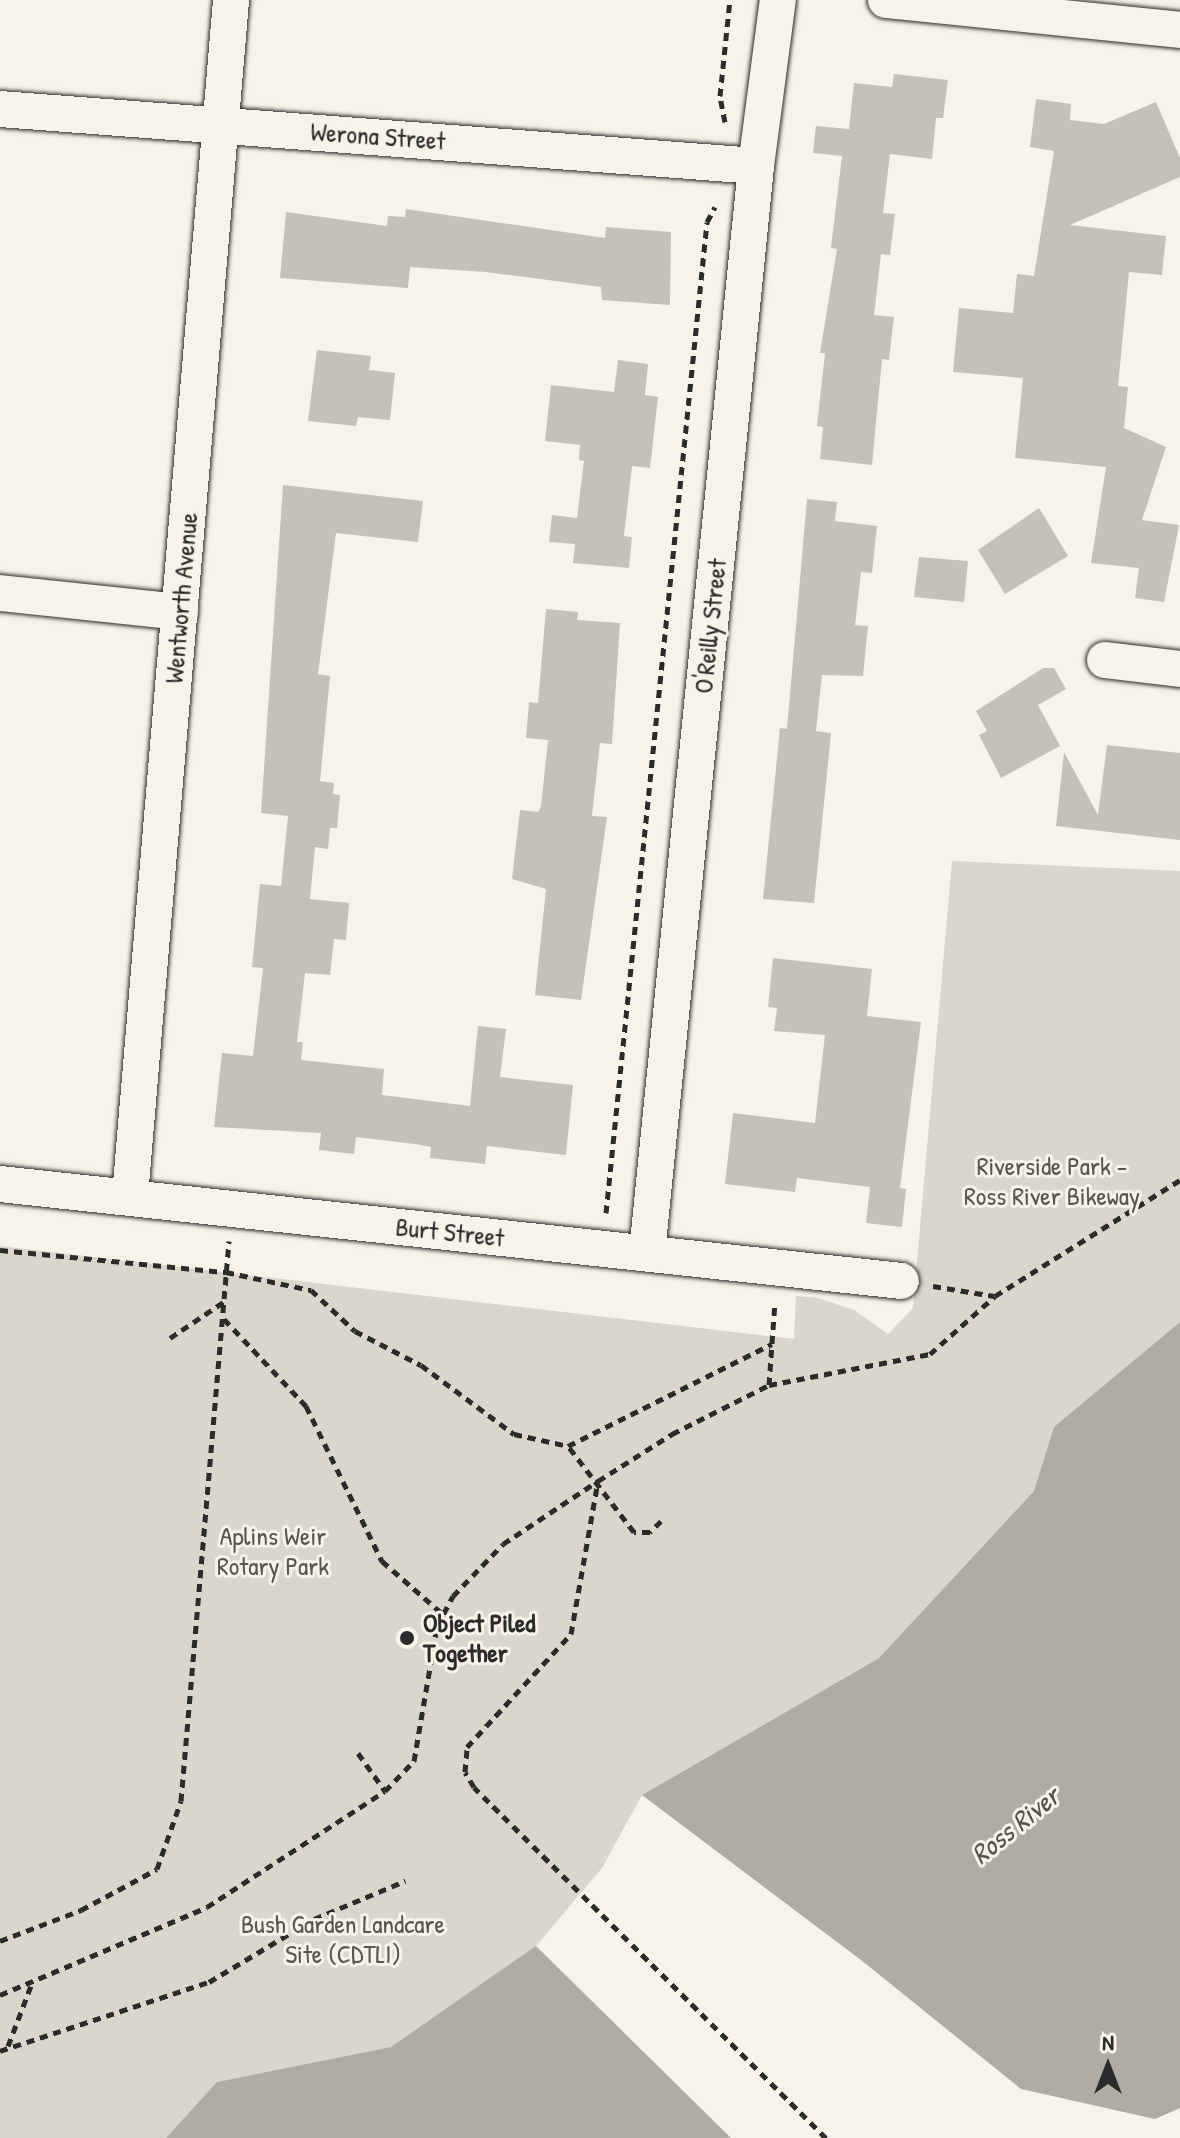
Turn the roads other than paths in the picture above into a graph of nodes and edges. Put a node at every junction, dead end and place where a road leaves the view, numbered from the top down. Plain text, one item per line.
1 (231, 0) edge
2 (778, 0) edge
3 (886, 0) edge
4 (1180, 30) edge
5 (0, 109) edge
6 (219, 124) junction
7 (739, 164) junction
8 (0, 593) edge
9 (180, 612) junction
10 (1105, 660) dead end
11 (1180, 669) edge
12 (0, 1184) edge
13 (130, 1196) junction
14 (647, 1253) junction
15 (901, 1281) road end

1 - 6 street, Wentworth Avenue
2 - 7 street, O'Reilly Street
3 - 4 street
5 - 6 street, Werona Street
6 - 7 street, Werona Street
6 - 9 street, Wentworth Avenue
7 - 14 street, O'Reilly Street
8 - 9 street
9 - 13 street, Wentworth Avenue
10 - 11 street
12 - 13 street, Burt Street
13 - 14 street, Burt Street
14 - 15 street, Burt Street

